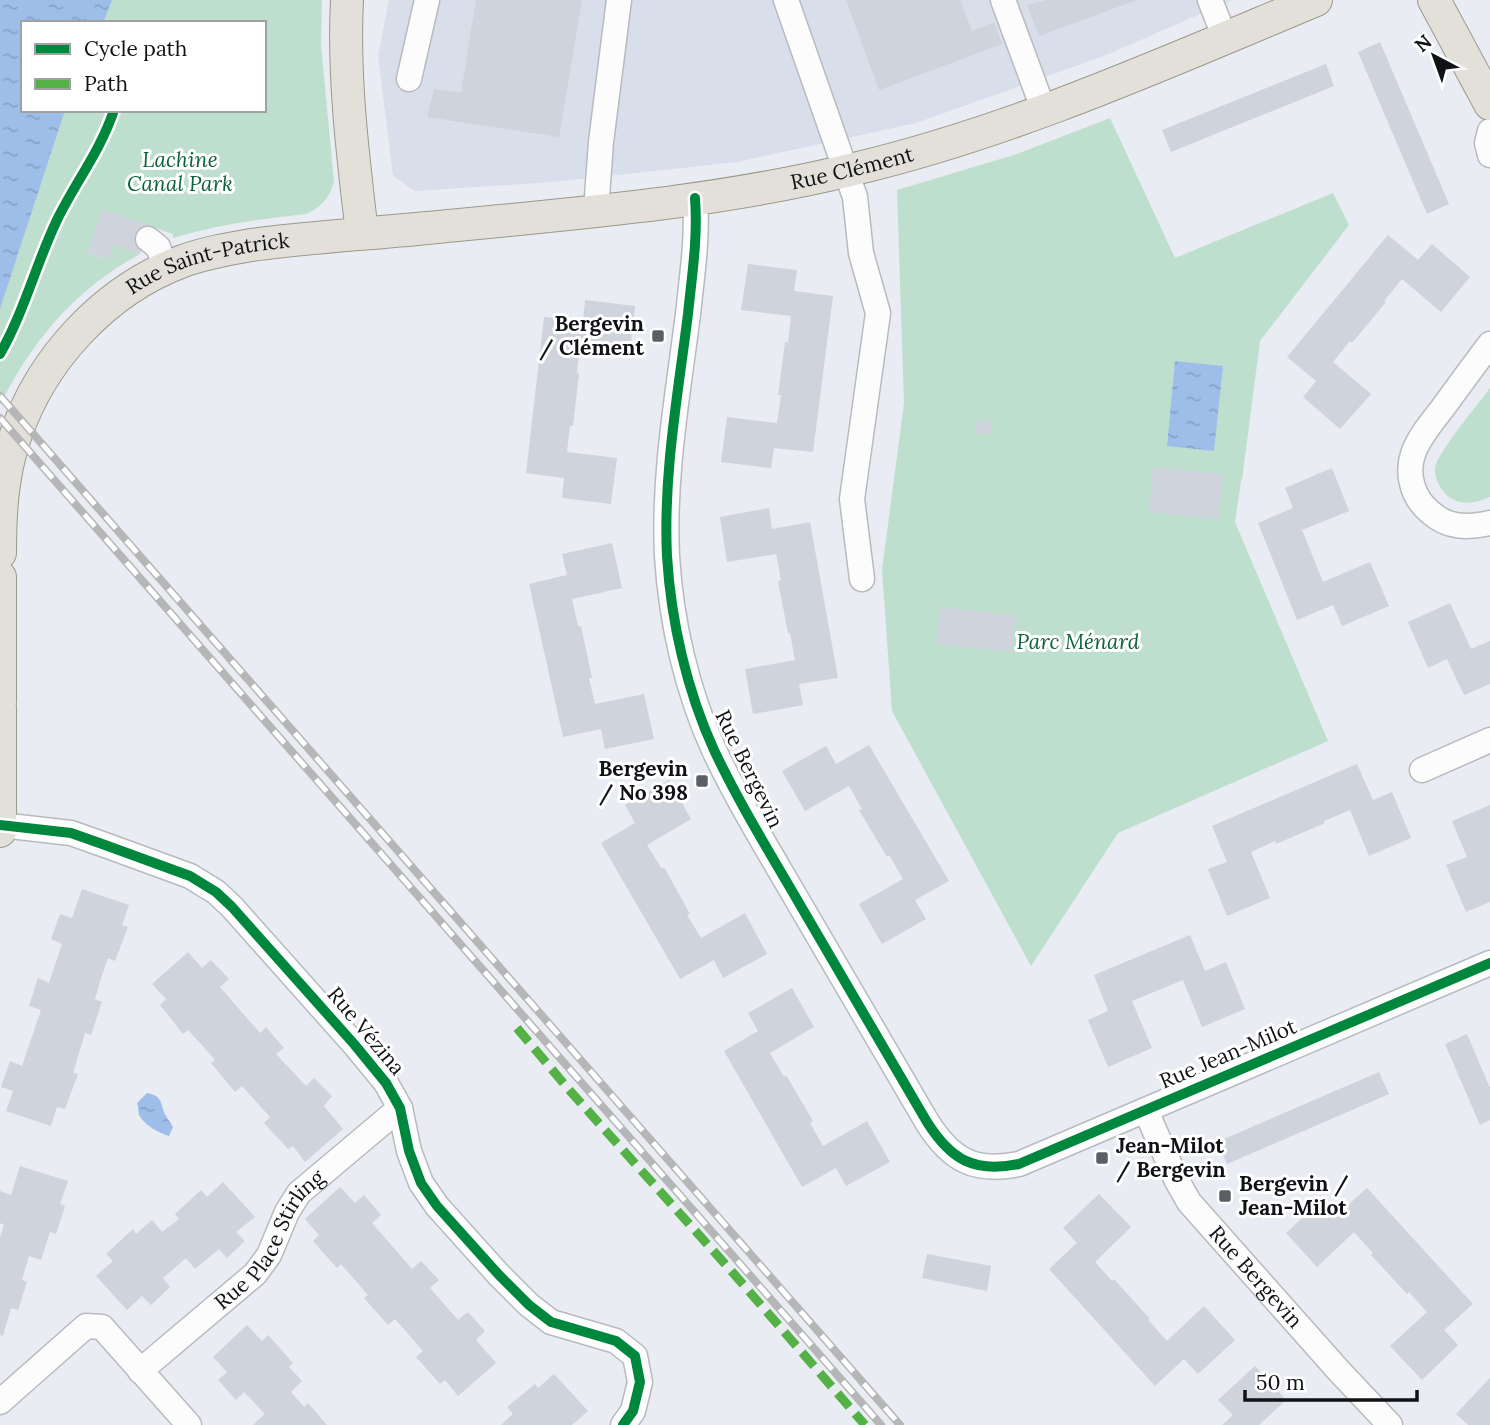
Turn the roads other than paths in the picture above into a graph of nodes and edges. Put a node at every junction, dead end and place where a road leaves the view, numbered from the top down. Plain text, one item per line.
1 (347, 0) edge
2 (427, 0) edge
3 (619, 0) edge
4 (786, 0) edge
5 (1003, 0) edge
6 (1210, 0) edge
7 (1316, 0) edge
8 (1434, 0) edge
9 (1224, 38) junction
10 (409, 79) dead end
11 (1490, 104) edge
12 (1044, 111) junction
13 (1490, 131) edge
14 (1490, 155) edge
15 (846, 171) junction
16 (695, 198) junction
17 (596, 210) junction
18 (362, 233) junction
19 (148, 240) dead end
20 (166, 268) junction
21 (1490, 344) edge
22 (1490, 523) edge
23 (0, 553) edge
24 (0, 577) edge
25 (862, 579) dead end
26 (0, 701) edge
27 (0, 708) edge
28 (1490, 740) edge
29 (1422, 770) dead end
30 (0, 825) edge
31 (0, 831) edge
32 (1490, 963) edge
33 (400, 1108) junction
34 (1146, 1111) junction
35 (979, 1166) joint
36 (140, 1371) junction
37 (0, 1402) edge
38 (189, 1425) edge
39 (623, 1425) edge
40 (1390, 1425) edge

1 - 18 main road
2 - 10 street
3 - 17 street
4 - 15 street
5 - 12 street
6 - 9 street
7 - 9 main road, Rue Clément
8 - 11 main road
9 - 12 main road, Rue Clément
12 - 15 main road, Rue Clément
13 - 14 street
15 - 16 main road, Rue Clément
15 - 25 street
16 - 17 main road, Rue Clément
16 - 35 street, Rue Bergevin
17 - 18 main road, Rue Clément
18 - 20 main road, Rue Saint-Patrick
19 - 20 street
20 - 23 main road, Rue Saint-Patrick
21 - 22 street
24 - 26 main road
27 - 30 main road
28 - 29 street
30 - 31 main road
30 - 33 street, Rue Vézina
32 - 34 street, Rue Jean-Milot
33 - 36 street, Rue Place Stirling
33 - 39 street, Rue Vézina
34 - 35 street, Rue Jean-Milot
34 - 40 street, Rue Bergevin
36 - 37 street
36 - 38 street

